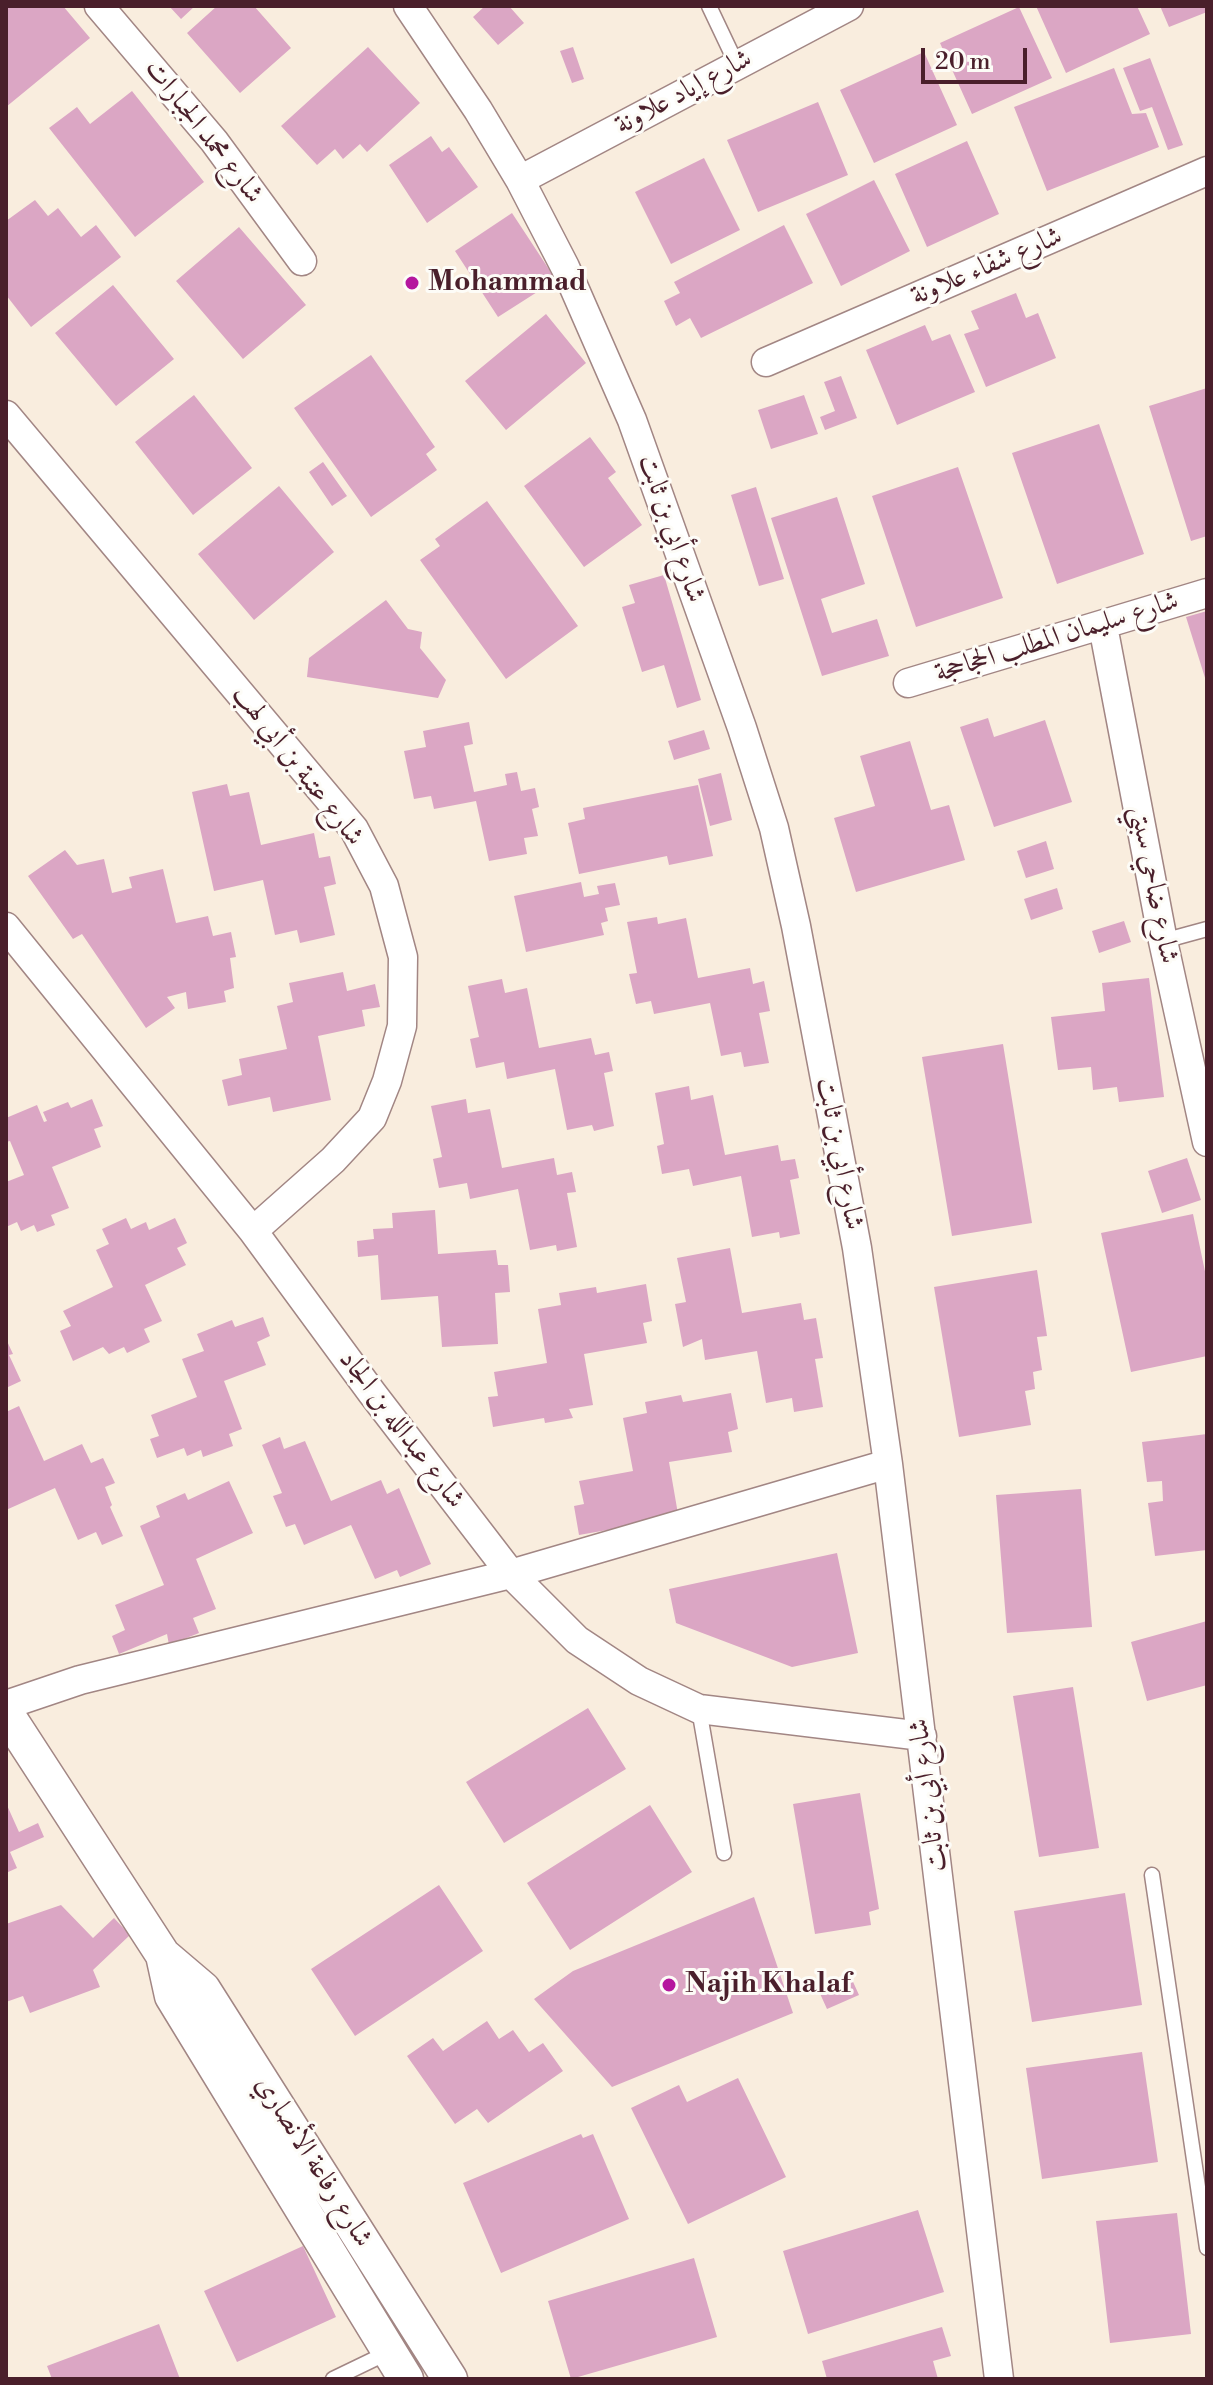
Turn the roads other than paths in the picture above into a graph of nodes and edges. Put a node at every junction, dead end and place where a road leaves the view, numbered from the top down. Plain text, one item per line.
1 (99, 6) edge
2 (408, 6) edge
3 (709, 6) edge
4 (849, 6) edge
5 (737, 65) junction
6 (1207, 171) edge
7 (520, 180) junction
8 (302, 261) dead end
9 (766, 362) dead end
10 (6, 415) edge
11 (1207, 593) edge
12 (1103, 626) junction
13 (908, 683) dead end
14 (6, 927) edge
15 (1207, 929) edge
16 (1163, 941) junction
17 (1207, 1142) edge
18 (253, 1231) junction
19 (888, 1464) junction
20 (511, 1574) junction
21 (6, 1705) edge
22 (699, 1709) junction
23 (6, 1713) edge
24 (922, 1736) junction
25 (724, 1853) dead end
26 (1152, 1875) dead end
27 (163, 1955) junction
28 (1207, 2248) edge
29 (398, 2365) edge
30 (333, 2379) edge
31 (450, 2379) edge
32 (999, 2379) edge

1 - 8 street, شارع محمد الجبارات
2 - 7 street, شارع أبي بن ثابت
3 - 5 lane
4 - 5 street, شارع إياد علاونة
5 - 7 street, شارع إياد علاونة
6 - 9 street, شارع شفاء علاونة
7 - 19 street, شارع أبي بن ثابت
10 - 18 street, شارع عتبة بن أبي لهب
11 - 12 street, شارع سليمان المطلب الحجاحجة
12 - 13 street, شارع سليمان المطلب الحجاحجة
12 - 16 street, شارع ضاحي سبتي
14 - 18 street, شارع عبدالله بن الجاد
15 - 16 lane
16 - 17 street, شارع ضاحي سبتي
18 - 20 street, شارع عبدالله بن الجاد
19 - 20 street
19 - 24 street, شارع أبي بن ثابت
20 - 21 street
20 - 22 street, شارع عبدالله بن الجاد
22 - 24 street, شارع عبدالله بن الجاد
22 - 25 lane
23 - 27 street, شارع رفاعة الأنصاري
24 - 32 street, شارع أبي بن ثابت
26 - 28 lane
27 - 29 street, شارع رفاعة الأنصاري
27 - 31 street, شارع رفاعة الأنصاري
29 - 30 lane

